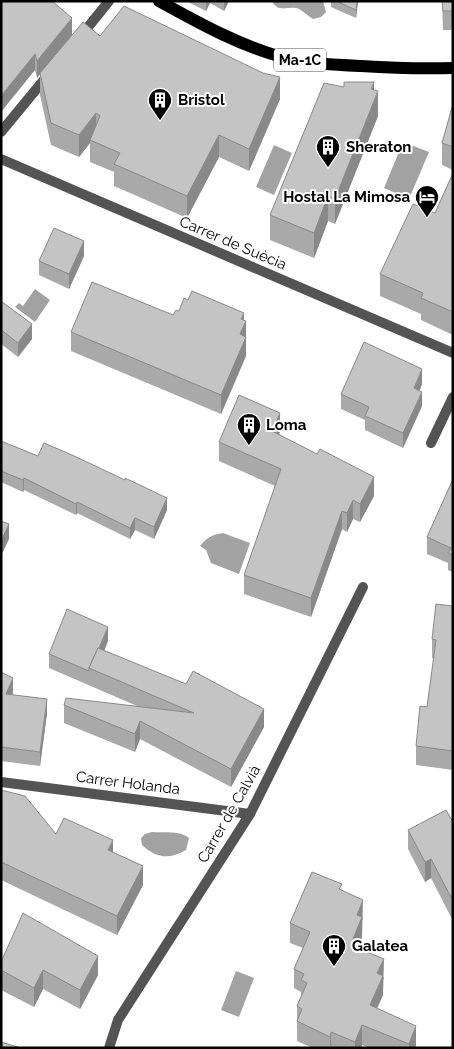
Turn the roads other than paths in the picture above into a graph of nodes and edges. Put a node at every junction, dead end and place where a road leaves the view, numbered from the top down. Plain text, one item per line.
1 (109, 1) edge
2 (159, 1) edge
3 (74, 44) edge
4 (56, 66) edge
5 (453, 68) edge
6 (1, 132) edge
7 (1, 159) edge
8 (453, 353) edge
9 (453, 397) edge
10 (431, 443) dead end
11 (363, 587) dead end
12 (1, 782) edge
13 (250, 814) junction
14 (109, 1048) edge

1 - 3 street
2 - 5 main road, Ma-1C
4 - 6 street
7 - 8 street, Carrer de Suècia
9 - 10 street
11 - 13 street, Carrer de Calvià
12 - 13 street, Carrer Holanda
13 - 14 street, Carrer de Calvià

